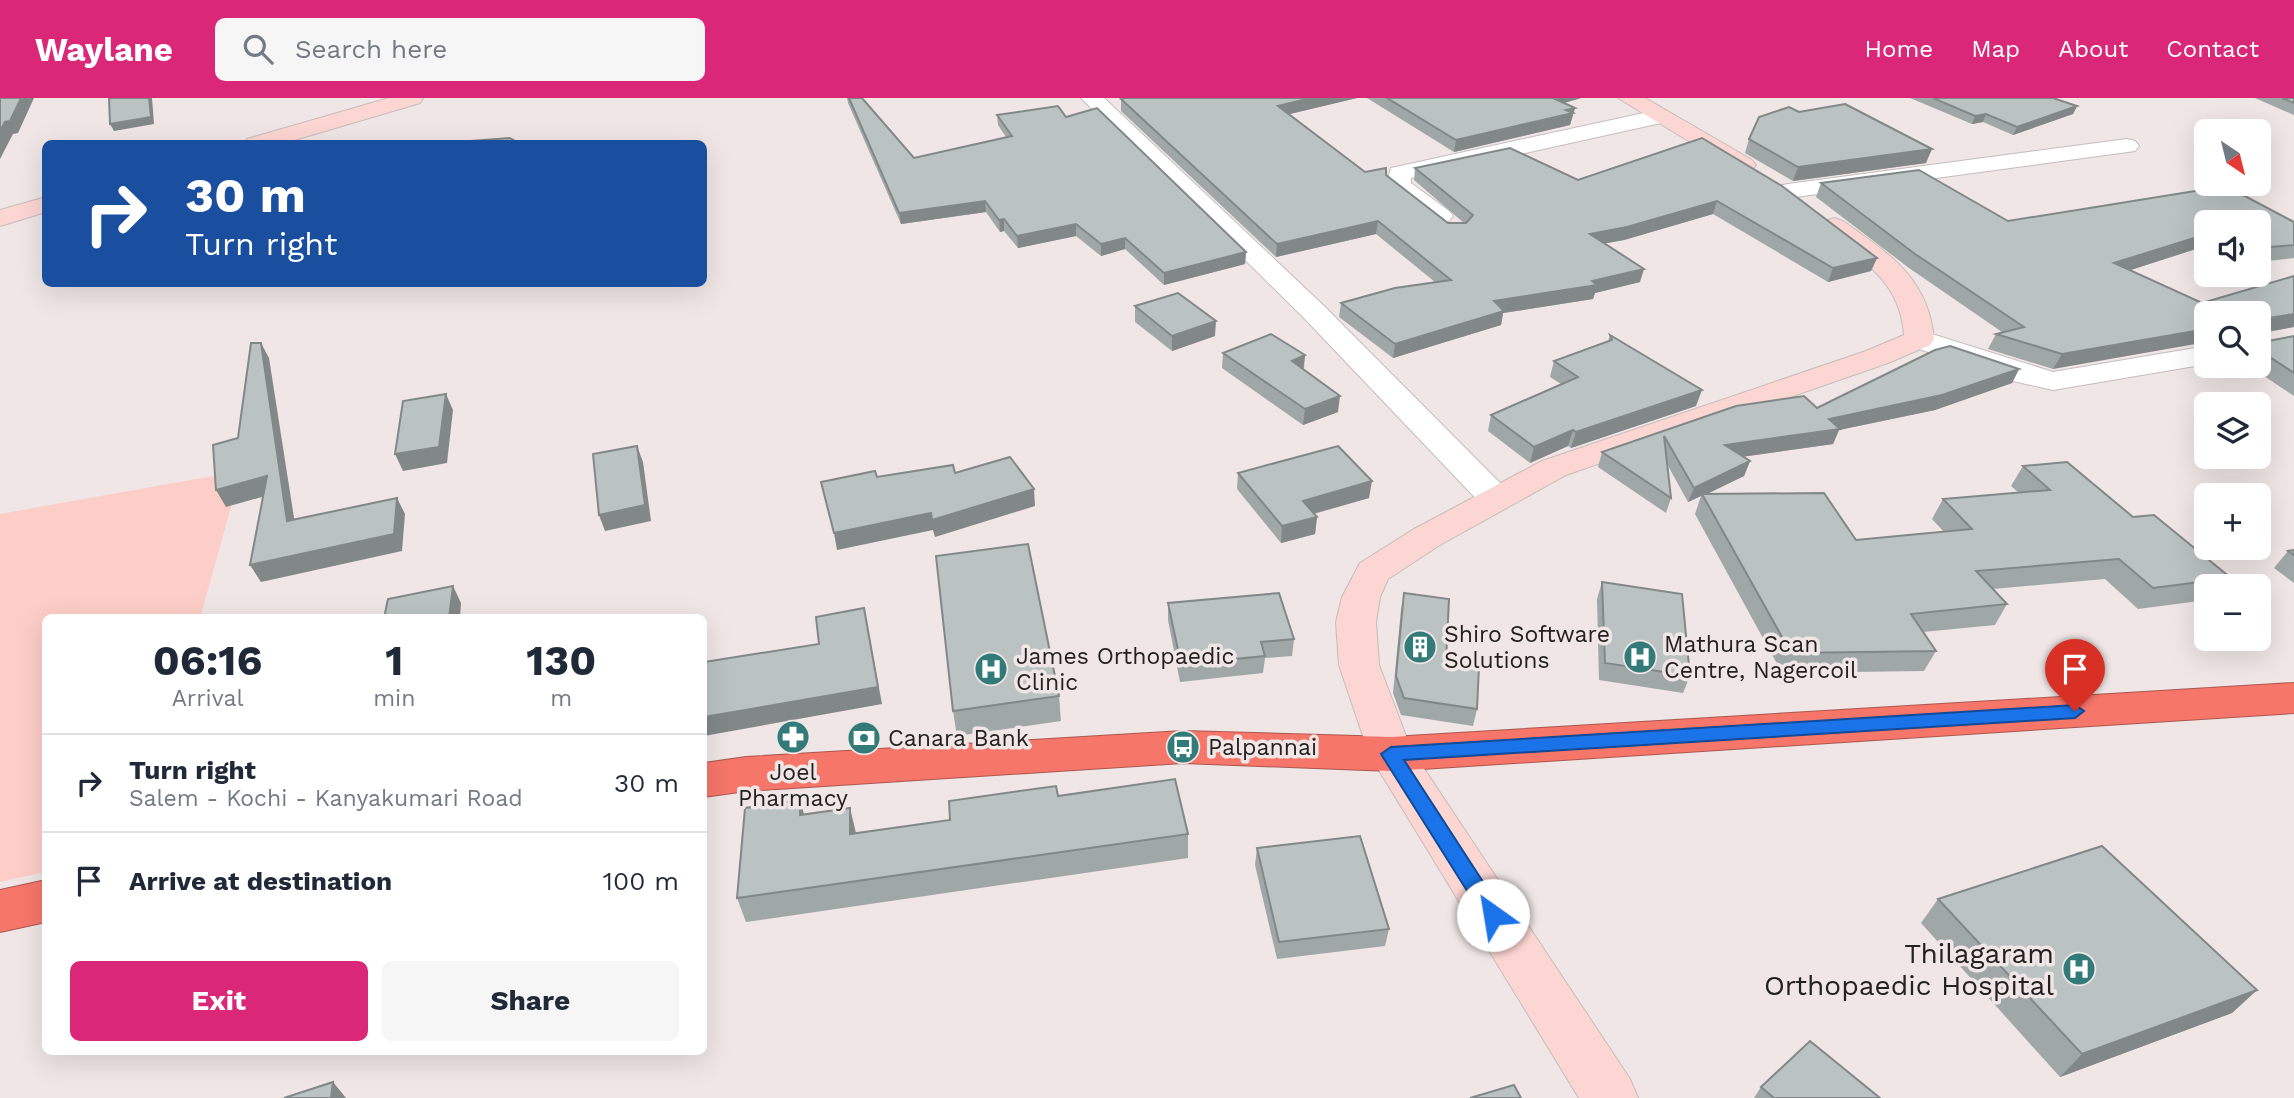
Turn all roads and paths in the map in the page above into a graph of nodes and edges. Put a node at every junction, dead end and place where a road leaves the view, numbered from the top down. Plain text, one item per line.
1 (412, 98) edge
2 (1091, 98) edge
3 (1629, 98) edge
4 (1662, 116) junction
5 (269, 140) edge
6 (2127, 146) dead end
7 (1788, 191) junction
8 (42, 205) edge
9 (0, 218) edge
10 (1455, 228) edge
11 (1919, 340) junction
12 (2194, 357) edge
13 (1496, 499) junction
14 (2294, 698) edge
15 (1391, 754) junction
16 (707, 780) edge
17 (42, 902) edge
18 (0, 911) edge
19 (1610, 1098) edge

1 - 5 street
2 - 13 street
3 - 4 street
4 - 7 street
4 - 10 street
6 - 7 street
7 - 11 street
8 - 9 street
11 - 12 street
11 - 13 street
13 - 15 street
14 - 15 highway
15 - 16 highway
15 - 19 street
17 - 18 highway

